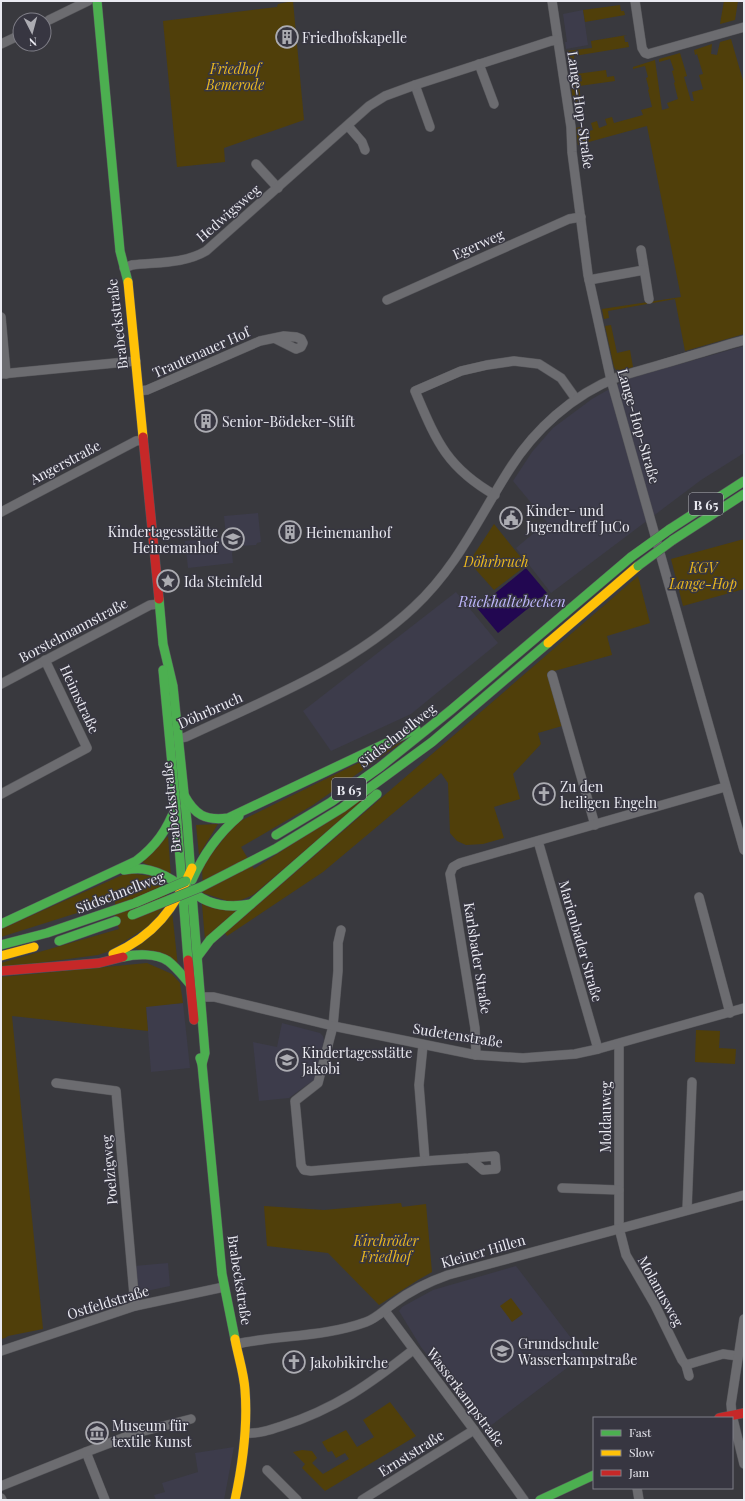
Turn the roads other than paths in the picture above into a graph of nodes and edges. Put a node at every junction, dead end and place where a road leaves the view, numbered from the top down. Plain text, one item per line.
1 (88, 1) edge
2 (97, 1) edge
3 (552, 1) edge
4 (635, 1) edge
5 (52, 19) edge
6 (744, 27) edge
7 (12, 39) edge
8 (557, 40) junction
9 (1, 44) edge
10 (479, 64) junction
11 (415, 85) junction
12 (494, 104) dead end
13 (348, 126) junction
14 (430, 127) dead end
15 (365, 150) dead end
16 (256, 164) dead end
17 (278, 188) junction
18 (581, 217) junction
19 (641, 250) dead end
20 (124, 268) junction
21 (644, 270) junction
22 (589, 280) junction
23 (649, 299) dead end
24 (387, 300) dead end
25 (1, 317) edge
26 (274, 338) dead end
27 (744, 340) edge
28 (136, 361) junction
29 (4, 374) edge
30 (611, 380) junction
31 (139, 391) junction
32 (576, 399) junction
33 (144, 440) junction
34 (744, 481) edge
35 (744, 494) edge
36 (495, 495) junction
37 (1, 512) edge
38 (159, 604) junction
39 (46, 660) junction
40 (552, 675) dead end
41 (1, 684) edge
42 (451, 710) junction
43 (174, 740) junction
44 (432, 742) junction
45 (725, 787) junction
46 (1, 794) edge
47 (184, 795) junction
48 (176, 806) junction
49 (252, 807) junction
50 (595, 825) junction
51 (270, 838) dead end
52 (538, 841) junction
53 (744, 850) edge
54 (115, 872) junction
55 (205, 873) dead end
56 (186, 888) junction
57 (699, 896) dead end
58 (188, 902) junction
59 (251, 904) junction
60 (1, 924) edge
61 (341, 930) dead end
62 (1, 945) edge
63 (1, 956) edge
64 (198, 956) junction
65 (75, 964) junction
66 (1, 972) edge
67 (190, 984) junction
68 (191, 997) junction
69 (201, 997) junction
70 (744, 1008) edge
71 (730, 1013) junction
72 (333, 1026) junction
73 (618, 1044) junction
74 (423, 1045) junction
75 (598, 1049) junction
76 (476, 1055) junction
77 (202, 1064) junction
78 (692, 1082) dead end
79 (56, 1083) dead end
80 (469, 1158) dead end
81 (425, 1161) junction
82 (562, 1188) dead end
83 (619, 1190) junction
84 (744, 1195) edge
85 (687, 1210) junction
86 (619, 1228) junction
87 (224, 1287) junction
88 (135, 1306) junction
89 (381, 1314) junction
90 (744, 1319) edge
91 (236, 1344) junction
92 (413, 1350) junction
93 (1, 1351) edge
94 (738, 1356) junction
95 (686, 1365) junction
96 (688, 1376) dead end
97 (744, 1413) edge
98 (732, 1415) junction
99 (723, 1417) edge
100 (191, 1419) dead end
101 (733, 1419) edge
102 (474, 1430) junction
103 (246, 1433) junction
104 (86, 1452) junction
105 (744, 1464) edge
106 (268, 1470) dead end
107 (593, 1475) edge
108 (1, 1486) edge
109 (637, 1489) edge
110 (105, 1500) edge
111 (235, 1500) edge
112 (297, 1500) edge
113 (362, 1500) edge
114 (524, 1500) edge
115 (540, 1500) edge
116 (639, 1500) edge

1 - 5 street
2 - 20 main road, Brabeckstraße
3 - 8 street, Lange-Hop-Straße
4 - 6 street
7 - 9 street
8 - 10 street, Hedwigsweg
8 - 18 street, Lange-Hop-Straße
10 - 11 street, Hedwigsweg
10 - 12 street
11 - 13 street, Hedwigsweg
11 - 14 street
13 - 15 street
13 - 17 street, Hedwigsweg
16 - 17 street, Hedwigsweg
17 - 20 street, Hedwigsweg
18 - 22 street, Lange-Hop-Straße
18 - 24 street, Egerweg
19 - 21 street
20 - 28 main road, Brabeckstraße
21 - 22 street
21 - 23 street
22 - 30 street, Lange-Hop-Straße
25 - 29 street
26 - 31 street, Trautenauer Hof
27 - 30 street, Döhrbruch
28 - 29 street
28 - 31 main road, Brabeckstraße
30 - 32 street, Döhrbruch
30 - 45 street, Lange-Hop-Straße
31 - 33 main road, Brabeckstraße
32 - 36 street, Döhrbruch
32 - 36 street
33 - 37 street, Angerstraße
33 - 38 main road, Brabeckstraße
34 - 42 main road, Südschnellweg / B 65, bridge
35 - 44 main road, Südschnellweg / B 65, bridge
36 - 43 street, Döhrbruch
38 - 39 street, Borstelmannstraße
38 - 43 main road, Brabeckstraße
39 - 41 street, Borstelmannstraße
39 - 46 street, Heimstraße
40 - 50 street
42 - 49 main road
42 - 51 main road, Südschnellweg / B 65
43 - 47 main road, Brabeckstraße
43 - 48 main road, Brabeckstraße
44 - 59 main road
44 - 63 main road, Südschnellweg / B 65, bridge
45 - 50 street
45 - 53 street, Lange-Hop-Straße
47 - 49 main road
47 - 56 main road, Brabeckstraße
48 - 54 main road
48 - 56 main road, Brabeckstraße
49 - 56 main road
50 - 52 street
52 - 75 street, Marienbader Straße
52 - 76 street, Karlsbader Straße
54 - 56 main road
54 - 60 main road
55 - 62 main road, Südschnellweg, bridge
56 - 58 main road
56 - 59 main road
56 - 65 main road
57 - 71 street
58 - 64 main road, Brabeckstraße
58 - 67 main road, Brabeckstraße
59 - 64 main road
61 - 72 street
64 - 69 main road, Brabeckstraße
65 - 66 main road
65 - 67 main road
67 - 68 main road, Brabeckstraße
68 - 69 street, Sudetenstraße
68 - 77 main road, Brabeckstraße
69 - 72 street, Sudetenstraße
69 - 77 main road, Brabeckstraße
70 - 71 street, Sudetenstraße
71 - 73 street, Sudetenstraße
72 - 74 street, Sudetenstraße
72 - 81 street
73 - 75 street, Sudetenstraße
73 - 83 street, Moldauweg
74 - 76 street, Sudetenstraße
74 - 81 street
75 - 76 street, Sudetenstraße
77 - 87 main road, Brabeckstraße
78 - 85 street
79 - 88 street, Poelzigweg
80 - 81 street
82 - 83 street
83 - 86 street, Moldauweg
84 - 85 street, Kleiner Hillen
85 - 86 street, Kleiner Hillen
86 - 89 street, Kleiner Hillen
86 - 95 street, Molanusweg
87 - 88 street, Ostfeldstraße
87 - 91 main road, Brabeckstraße
88 - 93 street, Ostfeldstraße
89 - 91 street, Kleiner Hillen
89 - 92 street, Wasserkampstraße
90 - 94 street
91 - 103 main road, Brabeckstraße
92 - 102 street, Wasserkampstraße
92 - 103 street
94 - 95 street
94 - 98 street
95 - 96 street, Molanusweg
97 - 98 main road
98 - 99 main road
100 - 104 street
101 - 105 street
102 - 113 street, Ernststraße
102 - 114 street, Wasserkampstraße
103 - 111 main road, Brabeckstraße
104 - 108 street
104 - 110 street
106 - 112 street
107 - 115 main road
109 - 116 street

